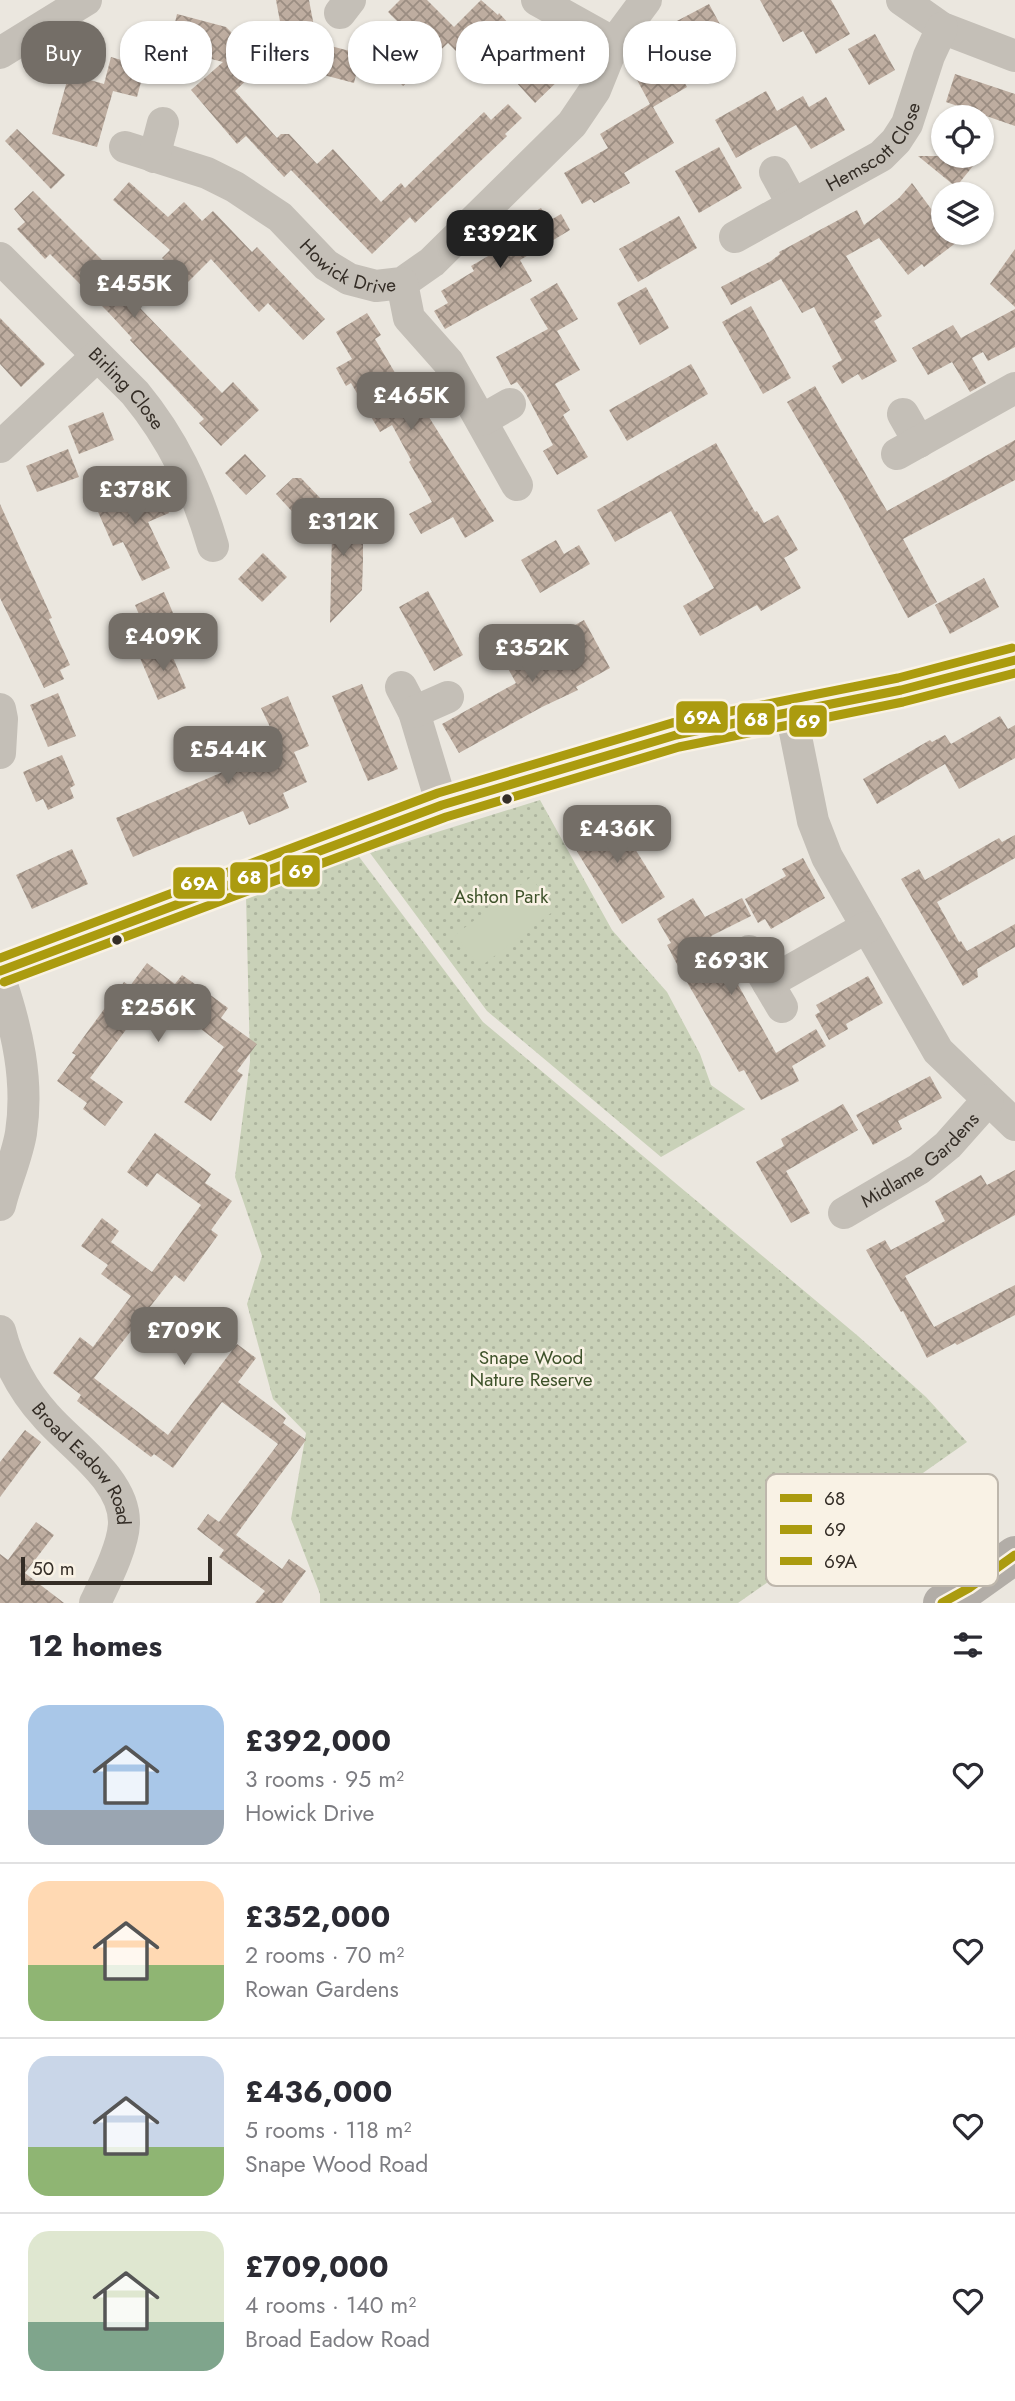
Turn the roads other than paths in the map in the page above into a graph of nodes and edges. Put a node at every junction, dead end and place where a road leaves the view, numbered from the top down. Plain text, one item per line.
1 (86, 0) edge
2 (537, 0) edge
3 (646, 0) edge
4 (902, 0) edge
5 (942, 28) junction
6 (614, 43) junction
7 (0, 53) edge
8 (1015, 55) edge
9 (163, 123) dead end
10 (125, 147) dead end
11 (155, 157) junction
12 (775, 172) dead end
13 (793, 205) junction
14 (735, 237) dead end
15 (0, 258) edge
16 (402, 283) junction
17 (97, 356) junction
18 (1015, 388) edge
19 (510, 404) dead end
20 (903, 414) dead end
21 (482, 420) junction
22 (0, 447) edge
23 (517, 485) dead end
24 (212, 546) dead end
25 (1015, 660) edge
26 (448, 697) dead end
27 (0, 709) edge
28 (791, 712) junction
29 (0, 753) edge
30 (442, 804) junction
31 (867, 927) junction
32 (749, 951) dead end
33 (0, 971) edge
34 (0, 979) edge
35 (988, 1100) junction
36 (1015, 1125) edge
37 (0, 1205) edge
38 (844, 1213) dead end
39 (0, 1332) edge
40 (1015, 1555) edge
41 (998, 1567) edge
42 (1015, 1575) edge
43 (998, 1581) edge
44 (983, 1586) edge
45 (956, 1595) edge
46 (97, 1602) edge

1 - 7 street
2 - 6 street
3 - 6 street, Howick Drive
4 - 5 street
5 - 8 street
5 - 13 street, Hemscott Close
6 - 16 street, Howick Drive
9 - 11 street
10 - 11 street, Howick Drive
11 - 16 street, Howick Drive
12 - 13 street
13 - 14 street, Hemscott Close
15 - 17 street, Birling Close
16 - 21 street
17 - 22 street
17 - 24 street, Birling Close
18 - 20 street
19 - 21 street
21 - 23 street
25 - 28 street
26 - 30 street
27 - 29 street
28 - 30 street
28 - 31 street
30 - 33 street
31 - 32 street
31 - 35 street
34 - 37 street
35 - 36 street
35 - 38 street, Midlame Gardens
39 - 46 street, Broad Eadow Road
40 - 41 main road
42 - 43 main road
44 - 45 main road

